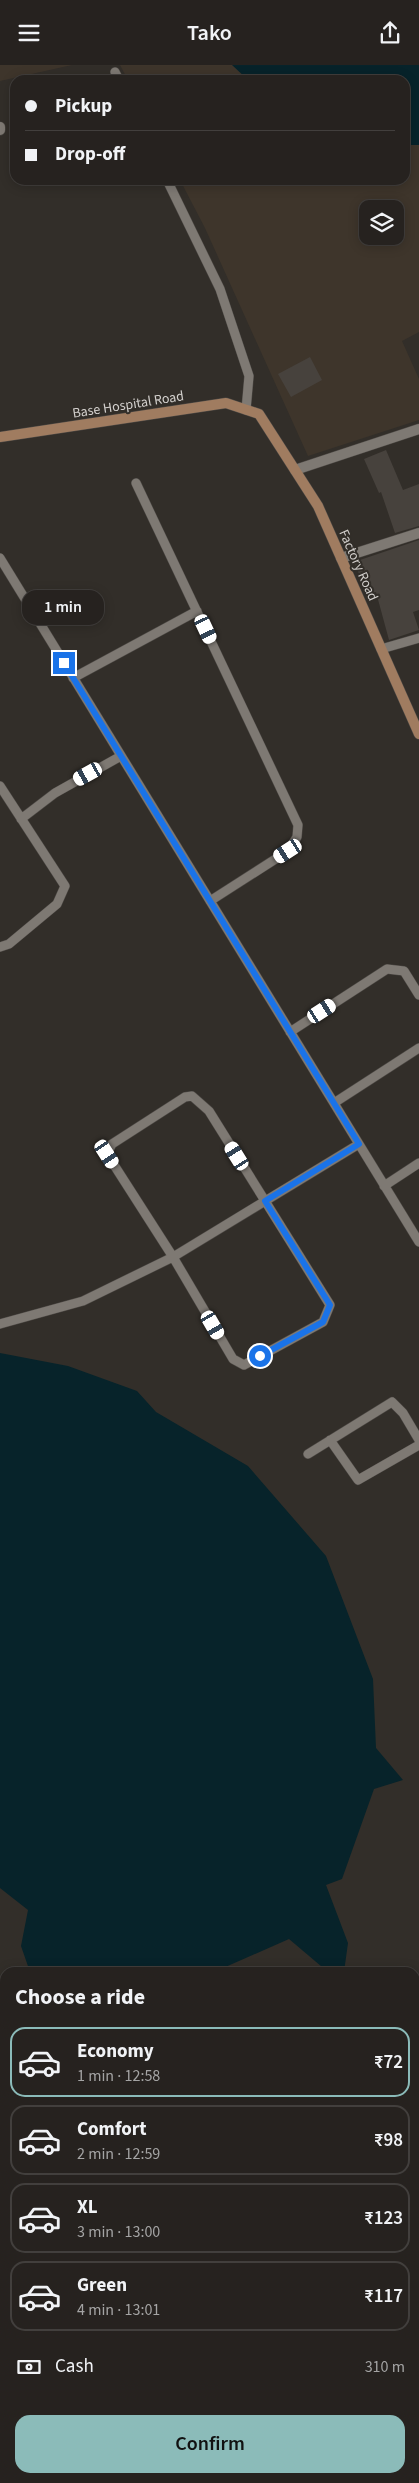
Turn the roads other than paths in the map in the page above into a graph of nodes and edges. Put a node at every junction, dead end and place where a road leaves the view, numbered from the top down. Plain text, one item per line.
1 (169, 185) edge
2 (246, 410) junction
3 (259, 414) joint
4 (419, 429) edge
5 (0, 437) edge
6 (295, 470) junction
7 (136, 483) dead end
8 (419, 533) edge
9 (0, 558) edge
10 (341, 558) junction
11 (197, 611) junction
12 (419, 638) edge
13 (381, 649) junction
14 (73, 678) junction
15 (419, 735) edge
16 (121, 755) junction
17 (0, 786) edge
18 (21, 819) junction
19 (210, 901) junction
20 (0, 947) edge
21 (419, 995) edge
22 (290, 1032) junction
23 (419, 1048) edge
24 (334, 1103) junction
25 (359, 1144) junction
26 (419, 1163) edge
27 (384, 1186) junction
28 (265, 1201) junction
29 (419, 1242) edge
30 (173, 1257) junction
31 (0, 1324) edge
32 (330, 1440) junction
33 (419, 1440) edge
34 (419, 1445) edge
35 (308, 1454) dead end

1 - 2 lane
2 - 3 street, Base Hospital Road
2 - 5 street, Base Hospital Road
3 - 6 street, Factory Road
4 - 6 street
6 - 10 street, Factory Road
7 - 11 lane
8 - 10 street
9 - 14 lane
10 - 13 street, Factory Road
11 - 14 lane
11 - 19 lane
12 - 13 lane
13 - 15 street, Factory Road
14 - 16 lane
16 - 18 lane
16 - 19 lane
17 - 18 lane
18 - 20 lane
19 - 22 lane
21 - 22 lane
22 - 24 lane
23 - 24 lane
24 - 25 lane
25 - 27 lane
25 - 28 lane
26 - 27 lane
27 - 29 lane
28 - 30 lane
28 - 30 lane
28 - 30 lane
30 - 31 lane
32 - 33 lane
32 - 34 lane
32 - 35 lane

